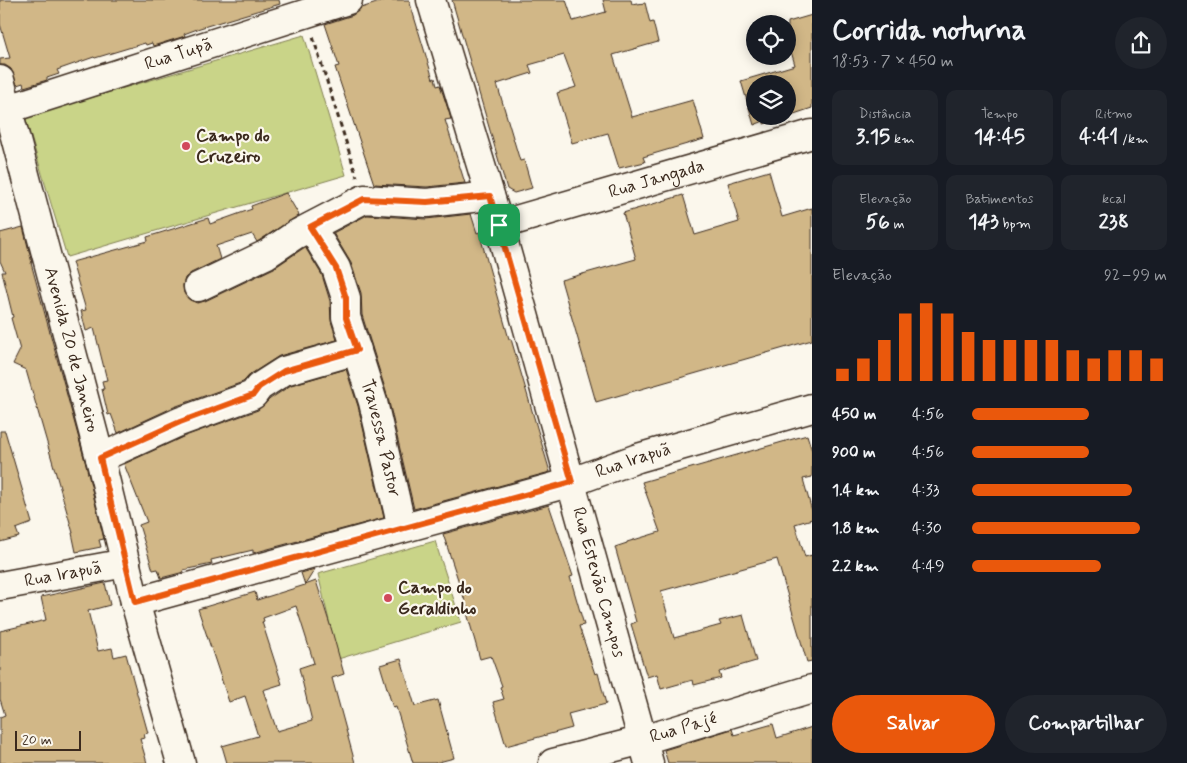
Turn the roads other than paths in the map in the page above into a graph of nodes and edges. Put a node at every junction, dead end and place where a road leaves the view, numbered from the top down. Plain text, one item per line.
1 (348, 0) edge
2 (431, 0) edge
3 (0, 80) edge
4 (8, 109) junction
5 (812, 134) edge
6 (490, 196) junction
7 (499, 225) junction
8 (310, 227) junction
9 (198, 287) dead end
10 (357, 350) junction
11 (812, 408) edge
12 (100, 458) junction
13 (572, 482) junction
14 (402, 528) junction
15 (126, 563) junction
16 (0, 586) edge
17 (135, 602) junction
18 (812, 689) edge
19 (646, 752) edge
20 (181, 763) edge
21 (553, 763) edge

1 - 4 street, Rua Tupã
2 - 6 street, Rua Estevão Campos
3 - 4 street, Avenida 20 de Janeiro
4 - 12 street, Avenida 20 de Janeiro
5 - 7 street, Rua Jangada
6 - 7 street, Rua Estevão Campos
6 - 8 street
7 - 13 street, Rua Estevão Campos
8 - 9 street
8 - 10 street, Travessa Pastor
10 - 12 street
10 - 14 street, Travessa Pastor
11 - 13 street, Rua Irapuã
12 - 15 street, Avenida 20 de Janeiro
13 - 14 street, Rua Irapuã
13 - 19 street, Rua Estevão Campos
14 - 17 street, Rua Irapuã
15 - 16 street, Rua Irapuã
15 - 17 street, Avenida 20 de Janeiro
17 - 20 street, Avenida 20 de Janeiro
18 - 19 street, Rua Pajé
19 - 21 street, Rua Pajé

